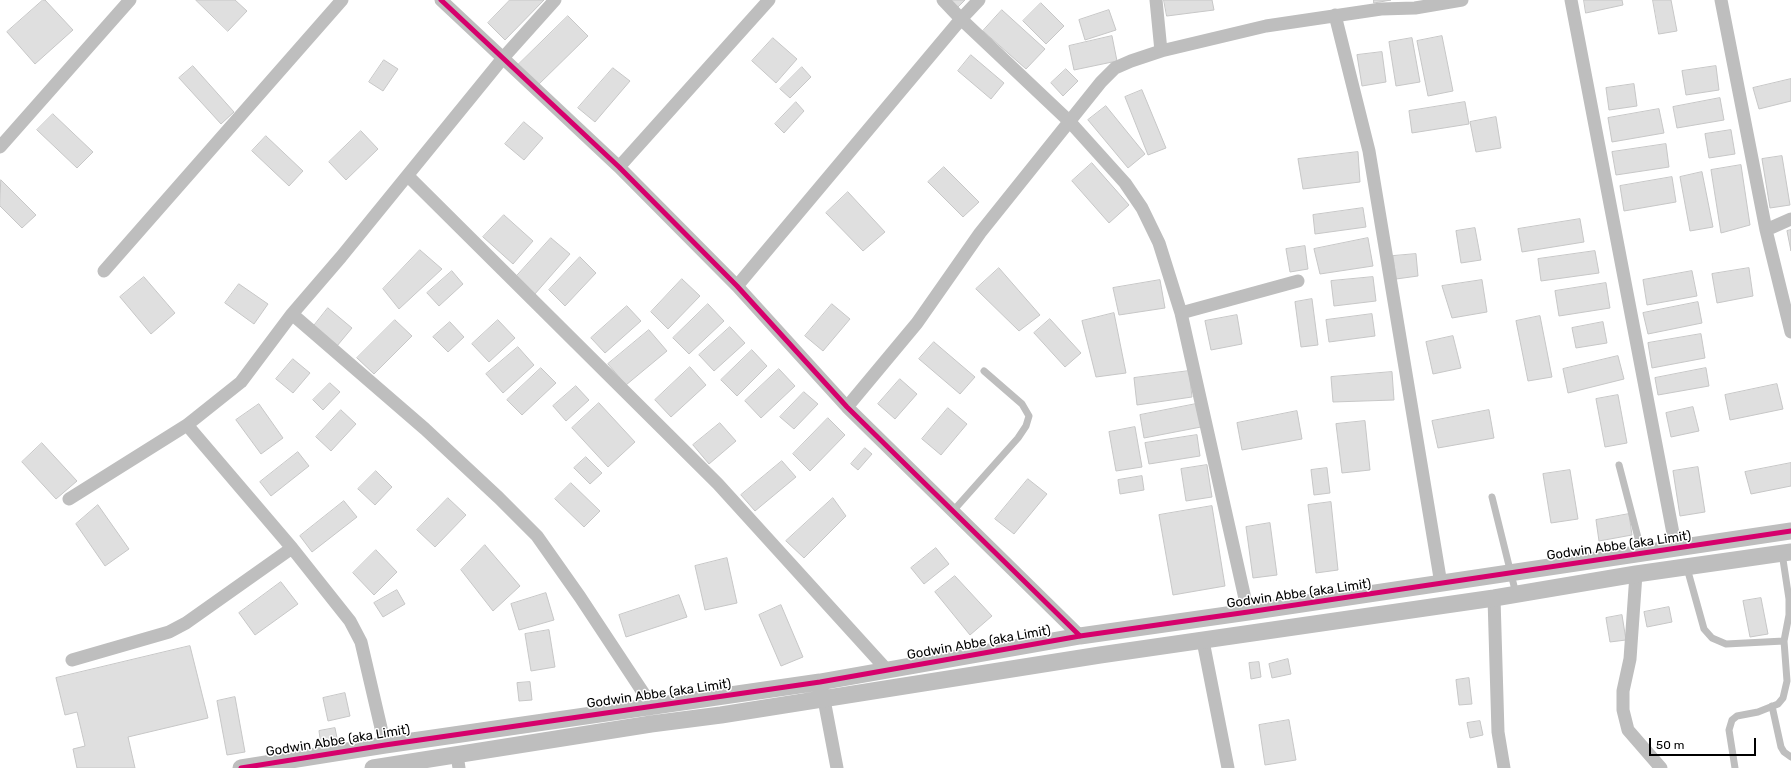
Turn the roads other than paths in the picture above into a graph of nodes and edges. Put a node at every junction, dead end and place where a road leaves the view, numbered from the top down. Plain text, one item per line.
1 (130, 0) edge
2 (342, 0) edge
3 (441, 0) edge
4 (555, 0) edge
5 (769, 0) edge
6 (943, 0) edge
7 (979, 0) edge
8 (1156, 0) edge
9 (1462, 0) edge
10 (1571, 0) edge
11 (1721, 0) edge
12 (1335, 15) junction
13 (961, 19) junction
14 (1161, 51) junction
15 (503, 58) junction
16 (1070, 122) junction
17 (0, 146) edge
18 (619, 167) junction
19 (408, 176) junction
20 (1791, 219) edge
21 (1766, 230) junction
22 (104, 271) dead end
23 (1298, 281) dead end
24 (737, 286) junction
25 (1182, 313) junction
26 (292, 314) junction
27 (1791, 332) edge
28 (984, 371) dead end
29 (847, 406) junction
30 (187, 425) junction
31 (1619, 465) dead end
32 (1492, 497) dead end
33 (69, 499) dead end
34 (953, 511) junction
35 (1791, 531) edge
36 (292, 548) junction
37 (1676, 549) junction
38 (1786, 552) edge
39 (1642, 554) junction
40 (1687, 568) junction
41 (1511, 573) junction
42 (1636, 574) junction
43 (1441, 584) junction
44 (1516, 595) junction
45 (1494, 598) junction
46 (1248, 612) junction
47 (1080, 636) junction
48 (1203, 641) junction
49 (1784, 641) junction
50 (1041, 644) junction
51 (72, 660) dead end
52 (1044, 664) junction
53 (888, 670) junction
54 (820, 682) junction
55 (824, 699) junction
56 (652, 706) junction
57 (1772, 706) junction
58 (385, 745) junction
59 (1791, 757) edge
60 (458, 761) edge
61 (241, 768) edge
62 (373, 768) edge
63 (837, 768) edge
64 (1228, 768) edge
65 (1504, 768) edge
66 (1661, 768) edge
67 (1735, 768) edge

1 - 17 street
2 - 22 street
3 - 15 street
4 - 15 street
5 - 18 street
6 - 13 street
7 - 13 street
8 - 14 street
9 - 12 street
10 - 37 street
11 - 21 street
12 - 14 street
12 - 43 street
13 - 16 street
13 - 24 street
14 - 16 street
15 - 18 street
15 - 19 street
16 - 25 street
16 - 29 street
18 - 24 street
19 - 26 street
19 - 53 street
20 - 21 street
21 - 27 street
23 - 25 street
24 - 29 street
25 - 46 street
26 - 30 street
26 - 56 street
28 - 34 lane
29 - 34 street
30 - 33 street
30 - 36 street
31 - 39 lane
32 - 41 lane
34 - 47 street
35 - 37 street, Godwin Abbe (aka Limit)
36 - 51 street
36 - 58 street
37 - 39 street, Godwin Abbe (aka Limit)
38 - 40 street
38 - 49 lane
39 - 41 street, Godwin Abbe (aka Limit)
40 - 42 street
40 - 49 lane
41 - 43 street, Godwin Abbe (aka Limit)
41 - 44 lane
42 - 44 street
42 - 66 street
43 - 46 street, Godwin Abbe (aka Limit)
44 - 45 street
45 - 48 street
45 - 65 street
46 - 47 street, Godwin Abbe (aka Limit)
47 - 50 street, Godwin Abbe (aka Limit)
48 - 52 street
48 - 64 street
49 - 57 lane
50 - 52 street
50 - 53 street, Godwin Abbe (aka Limit)
52 - 55 street
53 - 54 street, Godwin Abbe (aka Limit)
54 - 55 street
54 - 56 street, Godwin Abbe (aka Limit)
55 - 60 street
55 - 63 street
56 - 58 street, Godwin Abbe (aka Limit)
57 - 59 lane
57 - 67 lane
58 - 61 street, Godwin Abbe (aka Limit)
60 - 62 street

